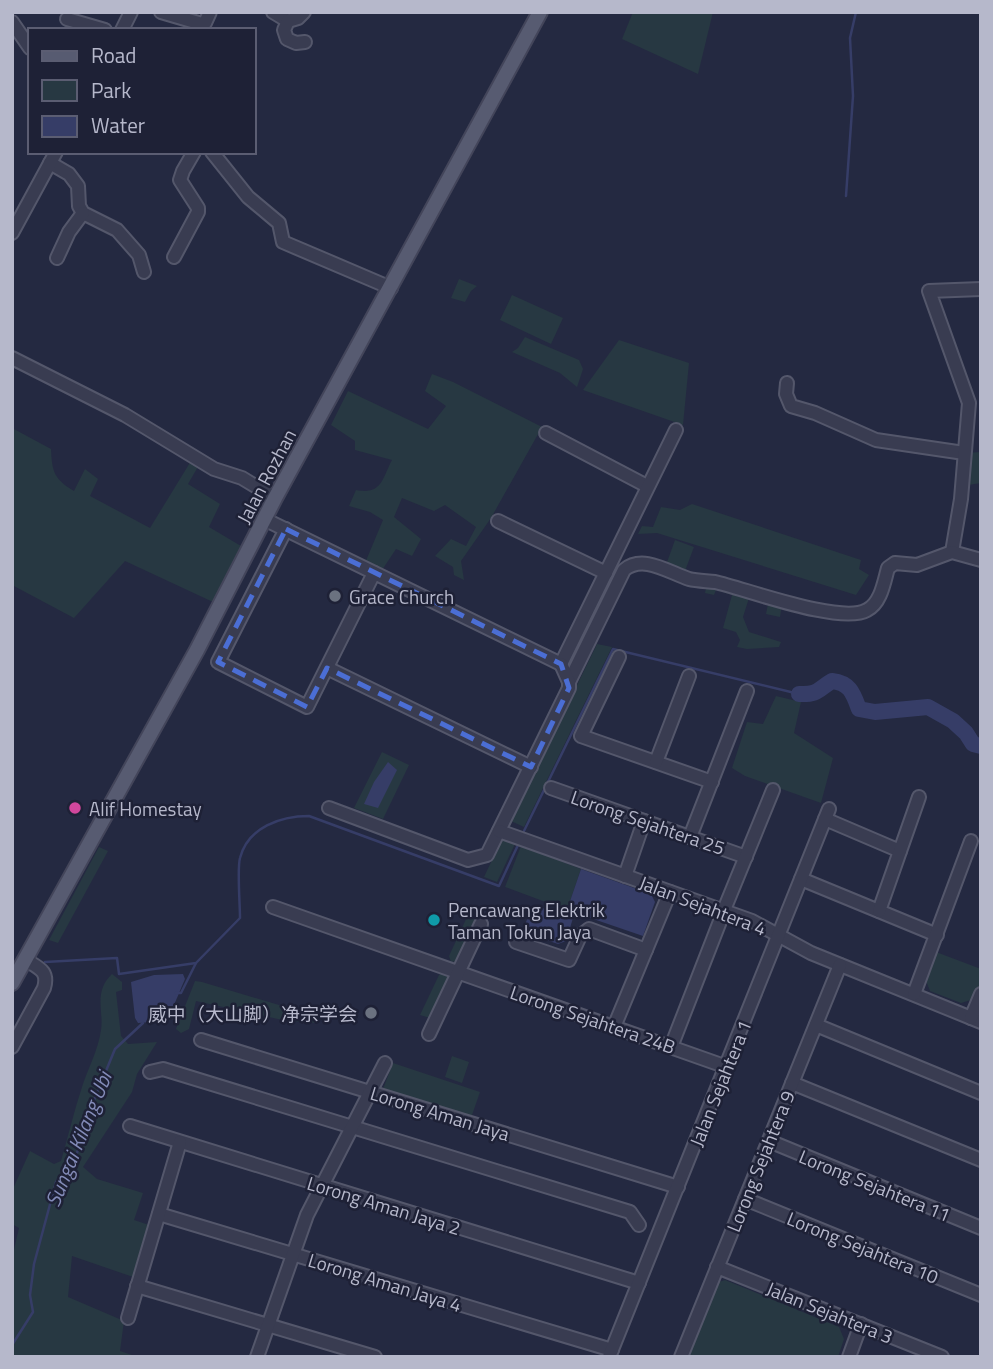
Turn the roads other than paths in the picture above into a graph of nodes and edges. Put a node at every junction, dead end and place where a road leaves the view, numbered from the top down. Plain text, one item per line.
1 (131, 12) edge
2 (161, 12) edge
3 (210, 12) edge
4 (273, 12) edge
5 (304, 12) edge
6 (540, 12) edge
7 (67, 19) dead end
8 (288, 21) junction
9 (12, 22) edge
10 (98, 28) edge
11 (123, 28) edge
12 (304, 42) dead end
13 (28, 45) edge
14 (193, 154) edge
15 (214, 154) edge
16 (53, 158) edge
17 (83, 213) junction
18 (12, 233) edge
19 (174, 257) dead end
20 (57, 258) dead end
21 (144, 272) dead end
22 (391, 288) junction
23 (981, 289) edge
24 (12, 358) edge
25 (787, 383) dead end
26 (676, 430) dead end
27 (545, 433) dead end
28 (964, 453) junction
29 (647, 486) junction
30 (275, 498) junction
31 (264, 519) junction
32 (498, 521) dead end
33 (286, 529) junction
34 (951, 552) junction
35 (981, 560) edge
36 (374, 573) junction
37 (606, 573) junction
38 (619, 657) dead end
39 (561, 664) junction
40 (327, 667) junction
41 (689, 676) dead end
42 (569, 682) junction
43 (747, 691) dead end
44 (656, 762) junction
45 (531, 767) junction
46 (712, 782) junction
47 (551, 788) dead end
48 (773, 790) dead end
49 (919, 797) dead end
50 (330, 808) dead end
51 (645, 821) junction
52 (499, 831) junction
53 (690, 837) junction
54 (971, 841) dead end
55 (901, 851) junction
56 (746, 857) junction
57 (625, 876) junction
58 (801, 879) junction
59 (670, 892) junction
60 (273, 907) dead end
61 (725, 908) junction
62 (879, 911) junction
63 (481, 924) dead end
64 (779, 934) junction
65 (937, 934) junction
66 (516, 942) dead end
67 (646, 950) junction
68 (26, 960) junction
69 (840, 965) junction
70 (458, 972) junction
71 (12, 983) edge
72 (914, 994) junction
73 (981, 994) edge
74 (976, 1020) edge
75 (816, 1026) junction
76 (614, 1027) junction
77 (429, 1034) dead end
78 (201, 1040) dead end
79 (12, 1047) edge
80 (671, 1047) junction
81 (384, 1063) dead end
82 (727, 1067) junction
83 (150, 1072) dead end
84 (792, 1083) junction
85 (370, 1092) junction
86 (981, 1093) edge
87 (130, 1126) dead end
88 (353, 1127) junction
89 (769, 1141) junction
90 (180, 1142) junction
91 (981, 1160) edge
92 (322, 1186) junction
93 (678, 1187) junction
94 (745, 1199) junction
95 (159, 1214) junction
96 (639, 1225) dead end
97 (981, 1228) edge
98 (293, 1254) junction
99 (717, 1267) junction
100 (639, 1283) junction
101 (137, 1286) junction
102 (981, 1295) edge
103 (128, 1318) dead end
104 (268, 1324) junction
105 (861, 1324) junction
106 (918, 1352) edge
107 (610, 1353) edge
108 (257, 1357) edge
109 (375, 1357) edge
110 (681, 1357) edge
111 (849, 1357) edge
112 (942, 1357) edge

1 - 11 street
2 - 3 street
4 - 8 street
5 - 8 street
6 - 22 main road, Jalan Rozhan
7 - 10 street
8 - 12 street
9 - 13 street
14 - 19 street
15 - 22 street
16 - 17 street
16 - 18 street
17 - 20 street
17 - 21 street
22 - 30 main road, Jalan Rozhan
23 - 28 street
24 - 30 street
25 - 28 street
26 - 29 street
27 - 29 street
28 - 34 street
29 - 37 street
30 - 31 main road, Jalan Rozhan
31 - 33 street
31 - 68 main road, Jalan Rozhan
32 - 37 street
33 - 36 street
33 - 40 street
34 - 35 street
34 - 42 street
36 - 39 street
36 - 40 street
37 - 39 street
38 - 44 street
39 - 42 street
40 - 45 street
41 - 44 street
42 - 45 street
43 - 46 street
44 - 46 street
45 - 52 street
46 - 53 street
47 - 51 street, Lorong Sejahtera 25
48 - 56 street
49 - 55 street
50 - 52 street
51 - 53 street, Lorong Sejahtera 25
51 - 57 street
52 - 57 street, Jalan Sejahtera 4
53 - 56 street, Lorong Sejahtera 25
54 - 65 street
55 - 58 street, Jalan Sejahtera 1
55 - 62 street
56 - 61 street
57 - 59 street, Jalan Sejahtera 4
58 - 62 street
58 - 64 street, Jalan Sejahtera 1
59 - 61 street, Jalan Sejahtera 4
59 - 67 street
60 - 70 street, Lorong Sejahtera 24B
61 - 64 street, Jalan Sejahtera 4
61 - 80 street
62 - 65 street
63 - 70 street
64 - 69 street, Jalan Sejahtera 4
64 - 82 street, Jalan Sejahtera 1
65 - 72 street
66 - 67 street
67 - 76 street
68 - 71 main road, Jalan Rozhan
68 - 79 street
69 - 72 street, Jalan Sejahtera 4
69 - 75 street, Lorong Sejahtera 9
70 - 76 street, Lorong Sejahtera 24B
70 - 77 street
72 - 74 street, Jalan Sejahtera 4
73 - 74 street
75 - 84 street, Lorong Sejahtera 9
75 - 86 street
76 - 80 street, Lorong Sejahtera 24B
78 - 85 street, Lorong Aman Jaya
80 - 82 street, Lorong Sejahtera 24B
81 - 85 street
82 - 93 street, Jalan Sejahtera 1
83 - 88 street
84 - 89 street, Lorong Sejahtera 9
84 - 91 street
85 - 88 street
85 - 93 street, Lorong Aman Jaya
87 - 90 street, Lorong Aman Jaya 2
88 - 92 street
88 - 96 street
89 - 94 street, Lorong Sejahtera 9
89 - 97 street, Lorong Sejahtera 11
90 - 92 street, Lorong Aman Jaya 2
90 - 95 street
92 - 98 street
92 - 100 street, Lorong Aman Jaya 2
93 - 100 street, Jalan Sejahtera 1
94 - 99 street, Lorong Sejahtera 9
94 - 102 street, Lorong Sejahtera 10
95 - 98 street, Lorong Aman Jaya 4
95 - 101 street
98 - 104 street
98 - 107 street, Lorong Aman Jaya 4
99 - 105 street, Jalan Sejahtera 3
99 - 110 street, Lorong Sejahtera 9
100 - 107 street, Jalan Sejahtera 1
101 - 103 street
101 - 104 street
104 - 108 street
104 - 109 street
105 - 106 street, Jalan Sejahtera 3
105 - 111 street
106 - 112 street, Jalan Sejahtera 3

